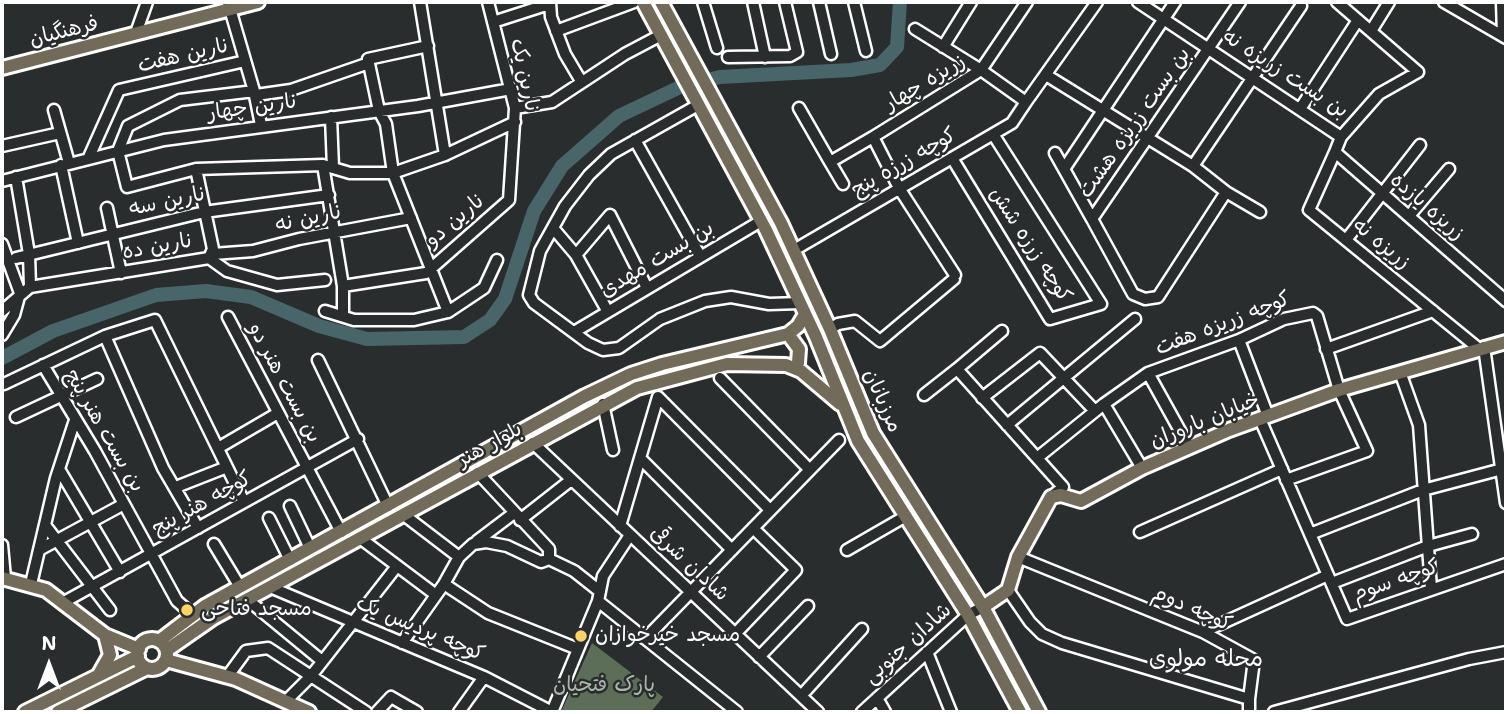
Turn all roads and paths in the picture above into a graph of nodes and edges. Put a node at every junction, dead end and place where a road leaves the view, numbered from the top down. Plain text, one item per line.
1 (147, 2) edge
2 (258, 2) edge
3 (420, 2) edge
4 (488, 2) edge
5 (634, 2) edge
6 (643, 2) edge
7 (661, 2) edge
8 (703, 2) edge
9 (753, 2) edge
10 (785, 2) edge
11 (819, 2) edge
12 (854, 2) edge
13 (971, 2) edge
14 (1027, 2) edge
15 (1097, 2) edge
16 (1138, 2) edge
17 (1175, 2) edge
18 (1240, 2) edge
19 (1337, 2) edge
20 (1389, 2) edge
21 (1444, 2) edge
22 (1502, 2) edge
23 (550, 3) edge
24 (229, 5) edge
25 (1458, 5) edge
26 (1301, 6) dead end
27 (1164, 19) junction
28 (1358, 20) junction
29 (493, 22) junction
30 (915, 29) dead end
31 (1371, 31) junction
32 (556, 32) junction
33 (136, 33) junction
34 (661, 35) junction
35 (1505, 37) edge
36 (428, 46) junction
37 (943, 47) junction
38 (717, 48) dead end
39 (1209, 49) junction
40 (866, 51) dead end
41 (831, 54) dead end
42 (728, 57) dead end
43 (765, 57) junction
44 (245, 61) junction
45 (368, 61) junction
46 (2, 68) edge
47 (981, 71) junction
48 (1046, 75) junction
49 (1252, 77) junction
50 (581, 81) junction
51 (511, 89) junction
52 (255, 93) junction
53 (696, 101) junction
54 (438, 102) junction
55 (1026, 102) junction
56 (515, 108) junction
57 (799, 108) dead end
58 (1300, 109) junction
59 (54, 110) dead end
60 (1104, 110) junction
61 (379, 111) junction
62 (331, 117) junction
63 (515, 122) junction
64 (261, 125) junction
65 (60, 132) junction
66 (993, 134) junction
67 (873, 137) junction
68 (1341, 137) junction
69 (1150, 138) junction
70 (635, 140) junction
71 (1420, 145) dead end
72 (2, 146) edge
73 (118, 150) junction
74 (1335, 152) junction
75 (1055, 153) dead end
76 (445, 155) junction
77 (89, 157) junction
78 (951, 158) junction
79 (830, 162) junction
80 (65, 164) junction
81 (1193, 166) junction
82 (328, 167) junction
83 (196, 169) junction
84 (1064, 169) junction
85 (1449, 169) dead end
86 (393, 173) junction
87 (16, 177) junction
88 (2, 180) edge
89 (842, 184) dead end
90 (899, 188) junction
91 (1226, 192) junction
92 (1383, 193) junction
93 (329, 195) junction
94 (509, 200) joint
95 (107, 208) dead end
96 (204, 212) junction
97 (1260, 212) dead end
98 (1409, 216) junction
99 (411, 218) junction
100 (1092, 219) junction
101 (761, 221) junction
102 (553, 228) junction
103 (113, 233) junction
104 (335, 233) junction
105 (1346, 240) junction
106 (78, 243) junction
107 (2, 244) edge
108 (794, 250) junction
109 (29, 254) junction
110 (576, 255) junction
111 (211, 256) junction
112 (699, 256) junction
113 (16, 258) dead end
114 (496, 260) dead end
115 (432, 266) junction
116 (121, 273) junction
117 (325, 280) dead end
118 (343, 286) junction
119 (30, 287) junction
120 (647, 288) junction
121 (20, 293) junction
122 (1506, 301) edge
123 (802, 308) junction
124 (2, 311) edge
125 (325, 311) dead end
126 (1433, 311) junction
127 (448, 312) junction
128 (608, 312) junction
129 (343, 316) junction
130 (228, 317) dead end
131 (1135, 319) dead end
132 (830, 329) junction
133 (1002, 331) dead end
134 (574, 332) junction
135 (788, 334) junction
136 (2, 335) edge
137 (105, 336) junction
138 (1239, 340) junction
139 (1506, 342) edge
140 (1481, 347) junction
141 (1326, 349) junction
142 (318, 360) dead end
143 (43, 365) junction
144 (794, 368) junction
145 (957, 369) junction
146 (1400, 372) junction
147 (1148, 373) junction
148 (1065, 377) junction
149 (720, 378) dead end
150 (97, 379) dead end
151 (4, 384) dead end
152 (1339, 390) junction
153 (924, 395) dead end
154 (60, 396) junction
155 (982, 398) junction
156 (860, 401) junction
157 (603, 404) junction
158 (1104, 404) junction
159 (844, 407) junction
160 (1095, 411) junction
161 (278, 413) junction
162 (16, 417) dead end
163 (1264, 418) junction
164 (75, 420) junction
165 (1007, 425) junction
166 (526, 430) junction
167 (358, 439) junction
168 (839, 440) dead end
169 (533, 443) junction
170 (1189, 447) junction
171 (218, 448) junction
172 (613, 450) dead end
173 (640, 458) junction
174 (1038, 458) junction
175 (227, 467) junction
176 (307, 467) junction
177 (1142, 468) junction
178 (59, 469) junction
179 (810, 469) junction
180 (1282, 469) junction
181 (1504, 469) edge
182 (478, 473) junction
183 (571, 480) junction
184 (1286, 480) junction
185 (176, 487) junction
186 (1423, 489) junction
187 (1051, 497) junction
188 (244, 502) junction
189 (1506, 503) edge
190 (124, 504) junction
191 (290, 506) dead end
192 (388, 506) junction
193 (770, 510) junction
194 (404, 515) junction
195 (517, 516) junction
196 (906, 516) junction
197 (269, 518) dead end
198 (91, 523) junction
199 (45, 524) junction
200 (620, 526) junction
201 (198, 528) junction
202 (753, 528) junction
203 (341, 532) junction
204 (1140, 532) dead end
205 (1310, 534) junction
206 (1472, 534) dead end
207 (630, 535) junction
208 (360, 538) junction
209 (57, 541) junction
210 (214, 544) dead end
211 (473, 544) junction
212 (2, 545) edge
213 (1428, 546) junction
214 (310, 548) junction
215 (39, 550) junction
216 (732, 550) junction
217 (847, 550) dead end
218 (151, 555) junction
219 (459, 557) junction
220 (1018, 557) junction
221 (550, 559) junction
222 (290, 560) junction
223 (1506, 564) edge
224 (397, 566) junction
225 (120, 572) junction
226 (3, 578) edge
227 (1330, 579) junction
228 (31, 584) junction
229 (444, 584) junction
230 (92, 587) junction
231 (240, 587) junction
232 (270, 587) junction
233 (1431, 589) junction
234 (1008, 590) junction
235 (691, 592) junction
236 (436, 595) junction
237 (598, 596) junction
238 (248, 600) junction
239 (64, 601) junction
240 (808, 606) dead end
241 (982, 607) junction
242 (110, 610) dead end
243 (192, 614) junction
244 (968, 615) junction
245 (352, 623) junction
246 (862, 629) dead end
247 (1203, 632) junction
248 (735, 634) junction
249 (105, 635) junction
250 (645, 639) junction
251 (402, 643) junction
252 (578, 649) junction
253 (164, 650) junction
254 (138, 652) junction
255 (927, 652) junction
256 (1506, 652) edge
257 (759, 657) junction
258 (322, 661) junction
259 (147, 668) junction
260 (98, 676) junction
261 (311, 676) junction
262 (227, 677) junction
263 (484, 677) junction
264 (801, 696) junction
265 (877, 698) junction
266 (1250, 699) junction
267 (287, 700) junction
268 (25, 712) edge
269 (58, 712) edge
270 (309, 712) edge
271 (366, 712) edge
272 (377, 712) edge
273 (417, 712) edge
274 (459, 712) edge
275 (552, 712) edge
276 (737, 712) edge
277 (818, 712) edge
278 (862, 712) edge
279 (885, 712) edge
280 (951, 712) edge
281 (1020, 712) edge
282 (1039, 712) edge
283 (1248, 712) edge
284 (1274, 712) edge

1 - 33 street
2 - 24 main road, فرهنگیان
3 - 36 street
4 - 29 street, نارین یک
5 - 32 street
6 - 34 main road, مرزبانان
7 - 108 main road, مرزبانان
8 - 38 street
9 - 43 street
10 - 43 street
11 - 41 street
12 - 40 street
13 - 37 street
14 - 47 street
15 - 48 street
16 - 27 street, بن بست زریزه نه
17 - 27 street, بن بست زریزه هشت
18 - 39 street, بن بست زریزه هشت
19 - 28 street, بن بست زریزه نه
20 - 31 street
21 - 25 street
22 - 35 street
23 - 29 street
23 - 32 street
24 - 33 main road, فرهنگیان
24 - 44 street
25 - 35 street
26 - 49 street
27 - 39 street, بن بست زریزه نه
27 - 60 street, بن بست زریزه هشت
28 - 31 street, بن بست زریزه نه
28 - 58 street
29 - 51 street, نارین یک
30 - 37 street
31 - 68 street, بن بست زریزه نه
32 - 50 street
33 - 46 main road, فرهنگیان
34 - 50 street
34 - 53 main road, مرزبانان
36 - 45 street
36 - 54 street
37 - 47 street
39 - 49 street, بن بست زریزه نه
39 - 69 street, بن بست زریزه هشت
42 - 43 street
44 - 52 street
44 - 77 street, نارین هفت
45 - 52 street
45 - 61 street
47 - 55 street, زریزه چهار
47 - 67 street, زریزه چهار
48 - 55 street
48 - 60 street
49 - 58 street, بن بست زریزه نه
49 - 81 street
50 - 56 street
51 - 54 street, نارین چهار
51 - 56 street, نارین یک
52 - 64 street
52 - 73 street
53 - 70 street
53 - 101 main road, مرزبانان
54 - 61 street, نارین چهار
54 - 76 street
55 - 66 street, کوچه زرزه پنج
56 - 63 street, نارین یک
57 - 79 street
58 - 68 street, بن بست زریزه نه
59 - 65 street
60 - 69 street
60 - 84 street, بن بست زریزه هشت
61 - 62 street, نارین چهار
61 - 86 street
62 - 64 street, نارین چهار
62 - 82 street
63 - 76 street
63 - 94 street, نارین یک
64 - 73 street, نارین چهار
65 - 72 street
65 - 80 street
66 - 78 street, کوچه زرزه پنج
66 - 78 street, کوچه زرزه شش
67 - 79 street
67 - 90 street, زریزه چهار
68 - 74 street
69 - 81 street
69 - 100 street, بن بست زریزه هشت
70 - 102 street
70 - 112 street
71 - 92 street
73 - 77 street, نارین چهار
73 - 83 street
74 - 92 street, زریزه یازده
74 - 105 street, زریزه نه
75 - 84 street, بن بست زریزه هشت
76 - 86 street
77 - 80 street, نارین چهار
78 - 90 street, کوچه زرزه پنج
79 - 89 street
80 - 87 street, نارین چهار
80 - 106 street
81 - 91 street
82 - 83 street
82 - 86 street
82 - 93 street
83 - 96 street, نارین ده
84 - 100 street, بن بست زریزه هشت
85 - 98 street
86 - 99 street
87 - 88 street, نارین چهار
87 - 109 street
90 - 108 street, کوچه زرزه پنج
90 - 132 street, زریزه چهار
91 - 97 street
91 - 100 street
92 - 98 street, زریزه یازده
92 - 105 street
93 - 96 street, نارین سه
93 - 104 street
94 - 115 street, نارین دو
95 - 103 street
96 - 103 street, نارین سه
96 - 111 street, نارین ده
98 - 122 street, زریزه یازده
99 - 104 street, نارین نه
99 - 115 street
101 - 112 street, بن بست مهدی
101 - 123 main road, مرزبانان
102 - 110 street
102 - 134 street
103 - 106 street, نارین سه
103 - 116 street
104 - 111 street, نارین نه
104 - 118 street
105 - 126 street, زریزه نه
106 - 109 street, نارین سه
107 - 121 street
108 - 132 main road, مرزبانان
109 - 113 street, نارین سه
109 - 119 street
110 - 120 street
110 - 128 street
111 - 116 street, نارین ده
111 - 117 street
112 - 120 street, بن بست مهدی
114 - 127 street
115 - 118 street, نارین دو
115 - 127 street
116 - 119 street, نارین ده
118 - 129 street
119 - 121 street, نارین ده
120 - 128 street, بن بست مهدی
121 - 124 street, نارین ده
121 - 136 street
123 - 134 street
123 - 135 main road
123 - 159 main road, مرزبانان
125 - 129 street
126 - 140 street, زریزه نه
126 - 141 street
127 - 129 street
128 - 134 street, بن بست مهدی
130 - 161 street, بن بست هنر دو
131 - 148 street
132 - 156 main road, مرزبانان
133 - 145 street
135 - 144 main road
135 - 166 main road, بلوار هنر
137 - 143 street
137 - 171 street
137 - 185 street
138 - 141 street, کوچه زریزه هفت
138 - 147 street, کوچه زریزه هفت
138 - 163 street, کوچه سوم
139 - 140 main road, خیابان باروران
140 - 146 main road, خیابان باروران
140 - 181 street
141 - 152 street, کوچه زریزه هفت
142 - 167 street
143 - 151 street
143 - 154 street, بن بست هنر پنج
144 - 157 main road, بلوار هنر
144 - 159 main road
145 - 153 street
145 - 155 street
146 - 152 main road, خیابان باروران
146 - 186 street
147 - 158 street
147 - 170 street, کوچه زریزه هفت
148 - 155 street
148 - 160 street
148 - 165 street
149 - 179 street
150 - 154 street
152 - 163 main road, خیابان باروران
152 - 184 street, کوچه زریزه هفت
154 - 162 street
154 - 164 street, بن بست هنر پنج
155 - 165 street
156 - 159 main road
156 - 241 main road, مرزبانان
157 - 169 main road, بلوار هنر
157 - 172 street
158 - 160 street
158 - 177 street
159 - 196 main road, مرزبانان
160 - 174 street
161 - 171 street
161 - 176 street, بن بست هنر دو
163 - 170 main road, خیابان باروران
163 - 180 street, کوچه سوم
164 - 178 street
164 - 190 street, بن بست هنر پنج
165 - 174 street
166 - 169 main road
166 - 192 main road, بلوار هنر
167 - 176 street, کوچه هنر پنج
167 - 192 street
168 - 179 street
169 - 182 main road, بلوار هنر
169 - 183 street, شادان شرقی
170 - 177 main road, خیابان باروران
171 - 175 street
173 - 193 street
173 - 200 street
173 - 216 street
174 - 187 street
175 - 185 street
175 - 188 street
176 - 188 street, کوچه هنر پنج
176 - 203 street, بن بست هنر دو
177 - 187 main road, خیابان باروران
178 - 198 street
178 - 199 street
179 - 193 street
180 - 184 street, کوچه سوم
180 - 204 street
181 - 186 street
181 - 189 street
182 - 194 main road, بلوار هنر
182 - 195 street
183 - 195 street
183 - 200 street, شادان شرقی
184 - 205 street, کوچه سوم
185 - 201 street
186 - 205 street
186 - 213 street
187 - 220 main road
188 - 201 street, کوچه هنر پنج
190 - 198 street
190 - 218 street, بن بست هنر پنج
191 - 214 street
192 - 203 main road, بلوار هنر
193 - 202 street
194 - 208 main road, بلوار هنر
194 - 219 street
195 - 211 street
195 - 221 street
196 - 217 street
196 - 244 main road, مرزبانان
197 - 222 street
198 - 209 street
198 - 225 street
199 - 209 street
199 - 215 street
200 - 207 street, شادان شرقی
201 - 218 street, کوچه هنر پنج
202 - 216 street
202 - 248 street
203 - 214 main road, بلوار هنر
205 - 227 street, کوچه سوم
206 - 213 street
207 - 235 street, شادان شرقی
207 - 237 street
208 - 224 street
208 - 232 main road, بلوار هنر
209 - 215 street
209 - 230 street
210 - 231 street
211 - 219 street
211 - 221 street
212 - 226 street
213 - 227 street
213 - 233 street
214 - 222 main road, بلوار هنر
215 - 228 street
216 - 235 street
218 - 225 street, کوچه هنر پنج
218 - 243 street, بن بست هنر پنج
219 - 229 street
220 - 234 main road
220 - 247 street, کوچه دوم
221 - 237 street
222 - 231 main road, بلوار هنر
223 - 233 street, کوچه سوم
224 - 236 street
224 - 245 street
225 - 230 street, کوچه هنر پنج
226 - 228 main road
227 - 233 street, کوچه سوم
227 - 247 street
228 - 239 main road
229 - 236 street
229 - 252 street
230 - 239 street, کوچه هنر پنج
230 - 242 street
231 - 243 main road, بلوار هنر
232 - 238 main road, بلوار هنر
232 - 245 street, کوچه پردیس یک
234 - 241 main road
234 - 266 street
235 - 248 street, شادان شرقی
235 - 250 street
236 - 251 street
237 - 250 street
237 - 252 street
238 - 253 main road, بلوار هنر
238 - 258 street
239 - 249 main road
240 - 257 street
241 - 244 street, شادان جنوبی
241 - 282 main road, مرزبانان
243 - 253 main road, بلوار هنر
244 - 255 street, شادان جنوبی
244 - 281 main road, مرزبانان
245 - 251 street, کوچه پردیس یک
245 - 258 street
246 - 264 street
247 - 266 street, کوچه دوم
248 - 257 street, شادان شرقی
249 - 254 main road
249 - 260 main road
250 - 276 street
251 - 263 street, کوچه پردیس یک
252 - 275 street
253 - 254 main road
253 - 259 main road
253 - 262 main road
254 - 259 main road
254 - 260 main road
255 - 265 street, شادان جنوبی
255 - 280 street
256 - 284 street
257 - 264 street, شادان شرقی
258 - 261 street
259 - 269 main road
260 - 268 main road
261 - 262 street
261 - 267 street
261 - 271 street
262 - 267 main road
263 - 274 street
263 - 275 street, کوچه پردیس یک
264 - 277 street, شادان شرقی
265 - 278 street, شادان جنوبی
265 - 279 street
266 - 283 street
267 - 270 main road
272 - 273 street

